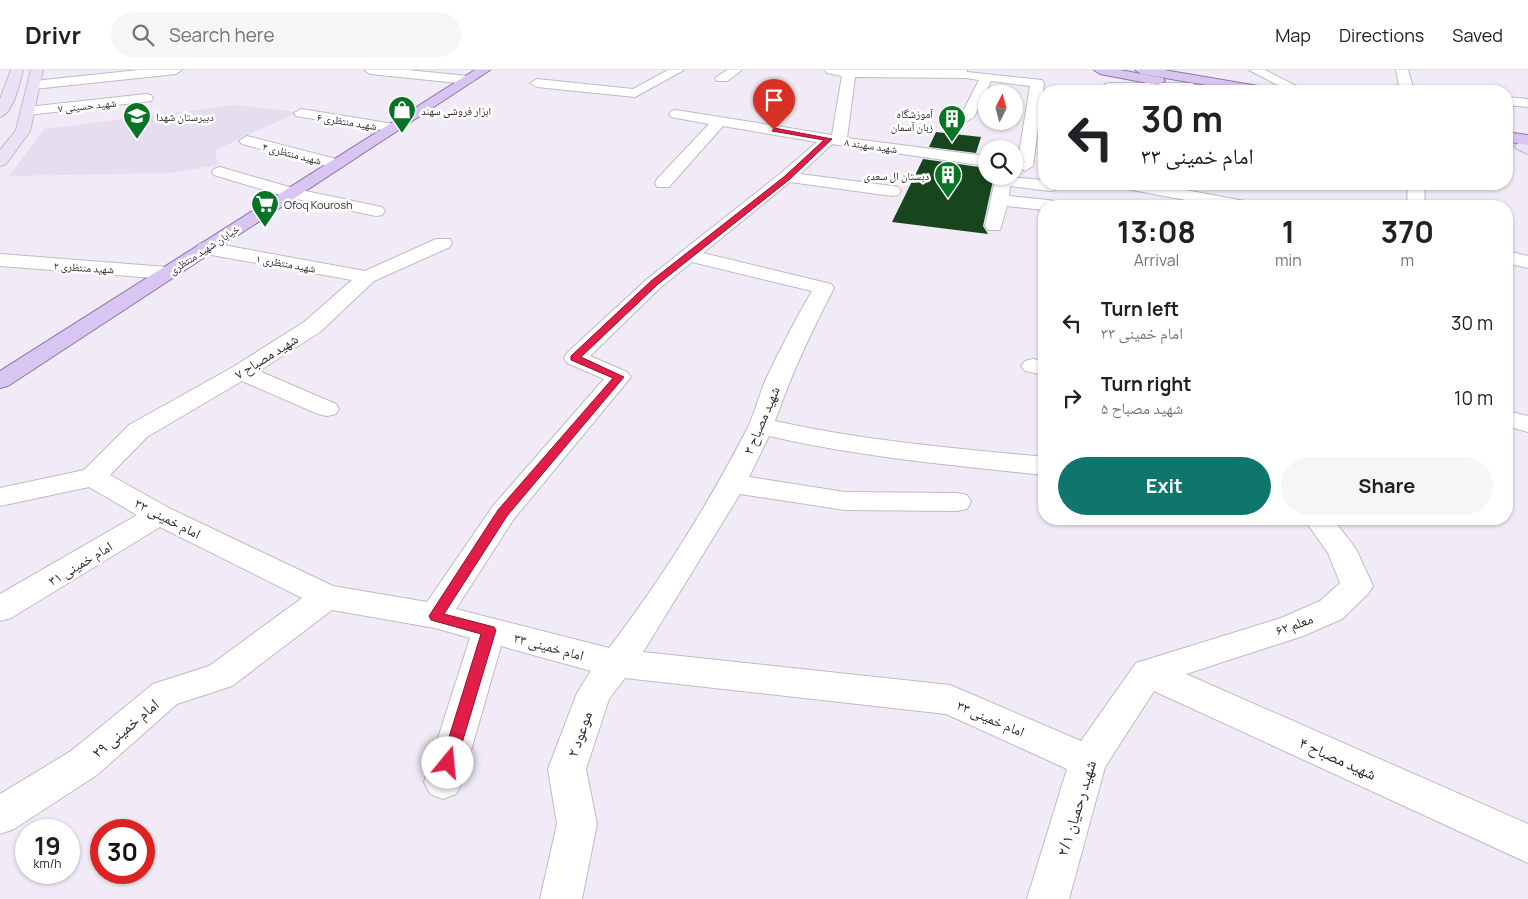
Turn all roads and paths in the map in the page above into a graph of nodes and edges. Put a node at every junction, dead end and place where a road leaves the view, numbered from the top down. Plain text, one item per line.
1 (17, 70) edge
2 (37, 70) edge
3 (176, 70) edge
4 (370, 70) edge
5 (484, 70) edge
6 (678, 70) edge
7 (736, 70) edge
8 (831, 70) edge
9 (1100, 70) edge
10 (1141, 70) edge
11 (1255, 70) edge
12 (1402, 71) edge
13 (556, 72) dead end
14 (961, 72) edge
15 (849, 73) junction
16 (986, 76) junction
17 (722, 78) dead end
18 (468, 80) junction
19 (537, 83) junction
20 (34, 85) junction
21 (1181, 85) edge
22 (1229, 85) edge
23 (1286, 85) edge
24 (1406, 85) edge
25 (526, 92) dead end
26 (146, 98) dead end
27 (1513, 102) edge
28 (1528, 103) edge
29 (0, 113) edge
30 (301, 114) dead end
31 (676, 114) dead end
32 (967, 117) dead end
33 (720, 121) junction
34 (25, 122) junction
35 (394, 128) junction
36 (4, 131) edge
37 (834, 140) junction
38 (246, 141) dead end
39 (1023, 147) edge
40 (978, 160) edge
41 (0, 161) edge
42 (338, 164) junction
43 (1023, 166) edge
44 (1038, 168) edge
45 (220, 172) dead end
46 (787, 177) junction
47 (1023, 181) edge
48 (664, 183) dead end
49 (1038, 184) edge
50 (1002, 185) edge
51 (1158, 190) edge
52 (892, 191) dead end
53 (293, 193) junction
54 (999, 200) junction
55 (1210, 200) edge
56 (1038, 204) edge
57 (376, 211) dead end
58 (994, 226) dead end
59 (443, 243) dead end
60 (206, 248) junction
61 (690, 256) junction
62 (1513, 259) edge
63 (0, 260) edge
64 (1528, 262) edge
65 (167, 273) junction
66 (367, 277) junction
67 (241, 372) junction
68 (0, 380) edge
69 (327, 409) dead end
70 (1513, 420) edge
71 (1528, 424) edge
72 (761, 426) junction
73 (1038, 465) edge
74 (93, 477) junction
75 (732, 484) junction
76 (0, 498) edge
77 (957, 502) dead end
78 (159, 515) junction
79 (1323, 525) edge
80 (327, 597) junction
81 (0, 609) edge
82 (435, 616) junction
83 (489, 630) junction
84 (614, 664) junction
85 (1148, 673) junction
86 (1088, 761) junction
87 (443, 782) dead end
88 (0, 816) edge
89 (1528, 844) edge
90 (561, 899) edge
91 (1048, 899) edge

1 - 29 main road
2 - 20 main road
3 - 20 street
4 - 18 street
5 - 18 main road, خیابان شهید منتظری
6 - 19 street
7 - 17 street
8 - 15 street
9 - 21 main road
10 - 22 main road
11 - 23 street
12 - 24 street
13 - 19 street
14 - 15 street
14 - 16 street
15 - 37 street
16 - 32 street
16 - 39 street
18 - 35 main road, خیابان شهید منتظری
19 - 25 street
20 - 34 main road
26 - 34 street, شهید حسینی ۷
27 - 28 street
30 - 35 street, شهید منتظری ۶
31 - 33 street, شهید سهبند ۸
33 - 37 street, شهید سهبند ۸
33 - 48 street
34 - 36 main road
34 - 41 main road
35 - 42 main road, خیابان شهید منتظری
37 - 40 street, شهید سهبند ۸
37 - 46 street
38 - 42 street, شهید منتظری ۴
42 - 53 main road, خیابان شهید منتظری
43 - 44 street
45 - 53 street
46 - 52 street
46 - 61 street
47 - 49 street
50 - 54 street
51 - 55 street
53 - 57 street
53 - 60 main road, خیابان شهید منتظری
54 - 56 street
54 - 58 street
59 - 66 street, شهید مصباح ۷
60 - 65 main road, خیابان شهید منتظری
60 - 66 street, شهید منتظری ۱
61 - 72 street, شهید مصباح ۳
61 - 82 street
62 - 64 street
63 - 65 street, شهید منتظری ۲
65 - 68 main road, خیابان شهید منتظری
66 - 67 street, شهید مصباح ۷
67 - 69 street
67 - 74 street, شهید مصباح ۷
70 - 71 street
72 - 73 street
72 - 75 street, شهید مصباح ۳
74 - 76 street
74 - 78 street, امام خمینی ۳۳
75 - 77 street
75 - 84 street, شهید مصباح ۳
78 - 80 street, امام خمینی ۳۳
78 - 81 street, امام خمینی ۳۱
79 - 85 street, معلم ۶۲
80 - 82 street, امام خمینی ۳۳
80 - 88 street, امام خمینی ۲۹
82 - 83 street, امام خمینی ۳۳
83 - 84 street, امام خمینی ۳۳
83 - 87 street
84 - 86 street, امام خمینی ۳۳
84 - 90 street, موعود ۲
85 - 86 street, شهید رحمیان ۲/۱
85 - 89 street, شهید مصباح ۴
86 - 91 street, شهید رحمیان ۲/۱

